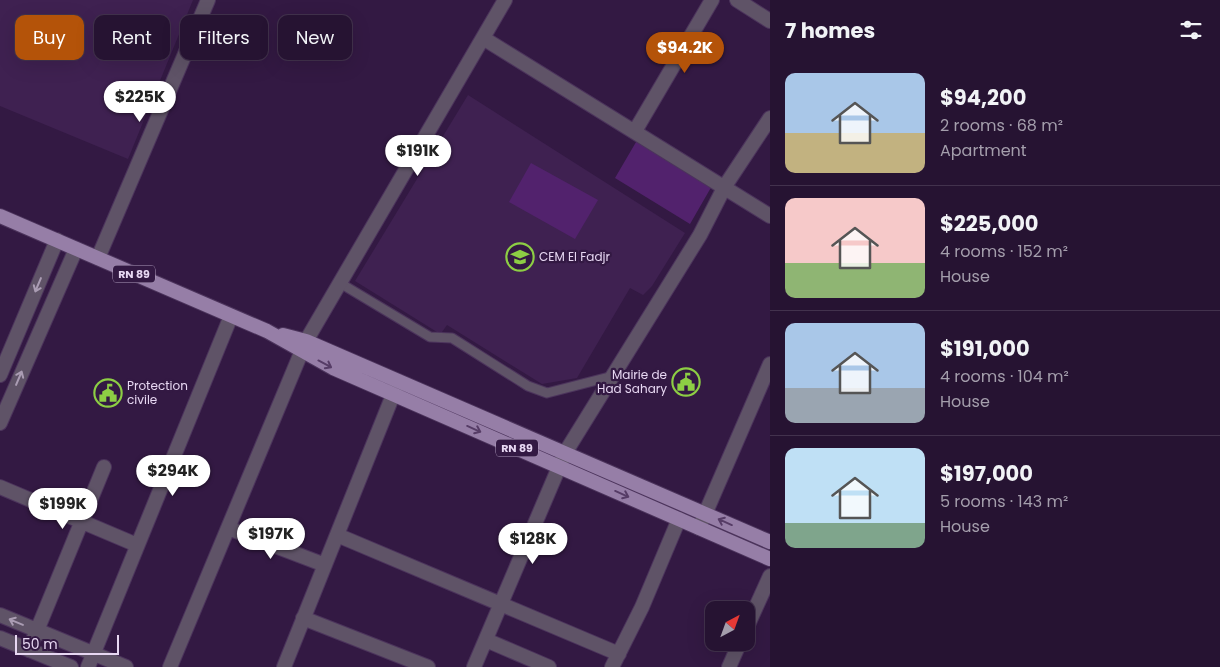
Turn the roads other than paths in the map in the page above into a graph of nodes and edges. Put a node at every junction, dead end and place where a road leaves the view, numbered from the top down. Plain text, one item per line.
1 (208, 0) edge
2 (505, 0) edge
3 (712, 0) edge
4 (736, 0) edge
5 (770, 22) edge
6 (483, 38) junction
7 (770, 118) edge
8 (635, 131) junction
9 (766, 133) edge
10 (725, 186) junction
11 (0, 216) edge
12 (770, 216) edge
13 (57, 240) junction
14 (76, 248) junction
15 (98, 258) junction
16 (340, 283) junction
17 (231, 316) junction
18 (304, 346) junction
19 (770, 364) edge
20 (0, 375) edge
21 (613, 376) junction
22 (399, 381) junction
23 (393, 394) junction
24 (0, 423) edge
25 (565, 453) junction
26 (104, 467) dead end
27 (559, 467) junction
28 (0, 487) edge
29 (706, 514) junction
30 (679, 519) junction
31 (81, 522) junction
32 (228, 528) junction
33 (699, 528) junction
34 (337, 535) junction
35 (770, 542) edge
36 (137, 545) junction
37 (770, 559) edge
38 (325, 565) junction
39 (770, 576) edge
40 (501, 603) junction
41 (755, 609) edge
42 (0, 615) edge
43 (304, 618) junction
44 (36, 630) junction
45 (0, 638) edge
46 (486, 640) junction
47 (29, 650) junction
48 (736, 651) edge
49 (93, 654) junction
50 (619, 654) junction
51 (71, 667) edge
52 (88, 667) edge
53 (126, 667) edge
54 (170, 667) edge
55 (284, 667) edge
56 (428, 667) edge
57 (474, 667) edge
58 (549, 667) edge
59 (612, 667) edge
60 (729, 667) edge

1 - 15 street
2 - 6 street
3 - 8 street
4 - 5 street
6 - 8 street
6 - 16 street
7 - 9 street
8 - 10 street
9 - 10 street
10 - 12 street
10 - 21 street
11 - 13 main road, RN 89
13 - 14 main road, RN 89
13 -> 20 street
14 - 15 main road, RN 89
24 -> 14 street
15 - 17 main road, RN 89
16 - 18 street
16 - 21 lane
17 - 18 main road, RN 89
17 - 36 street
18 - 22 main road
18 -> 23 main road, RN 89
18 - 32 street
19 - 29 street
21 - 25 street
22 - 23 street
22 - 25 main road
23 -> 27 main road, RN 89
23 - 34 street
25 - 27 street
25 - 29 main road
26 - 31 street
27 -> 30 main road, RN 89
27 - 40 street
28 - 31 street
29 - 33 street
35 -> 29 main road
30 - 33 main road, RN 89
30 - 50 street
31 - 36 street
31 - 44 street
32 - 38 street
32 - 54 street
33 - 37 main road, RN 89
34 - 38 street
34 - 40 street
36 - 49 street
38 - 43 street
39 - 41 street
40 - 46 street
40 - 50 street
44 -> 42 street
43 - 55 street
43 - 56 street
44 - 47 street
44 - 49 street
45 - 47 street
46 - 57 street
46 - 58 street
47 - 51 street
48 - 60 street
49 - 52 street
49 - 53 street
50 - 59 street

